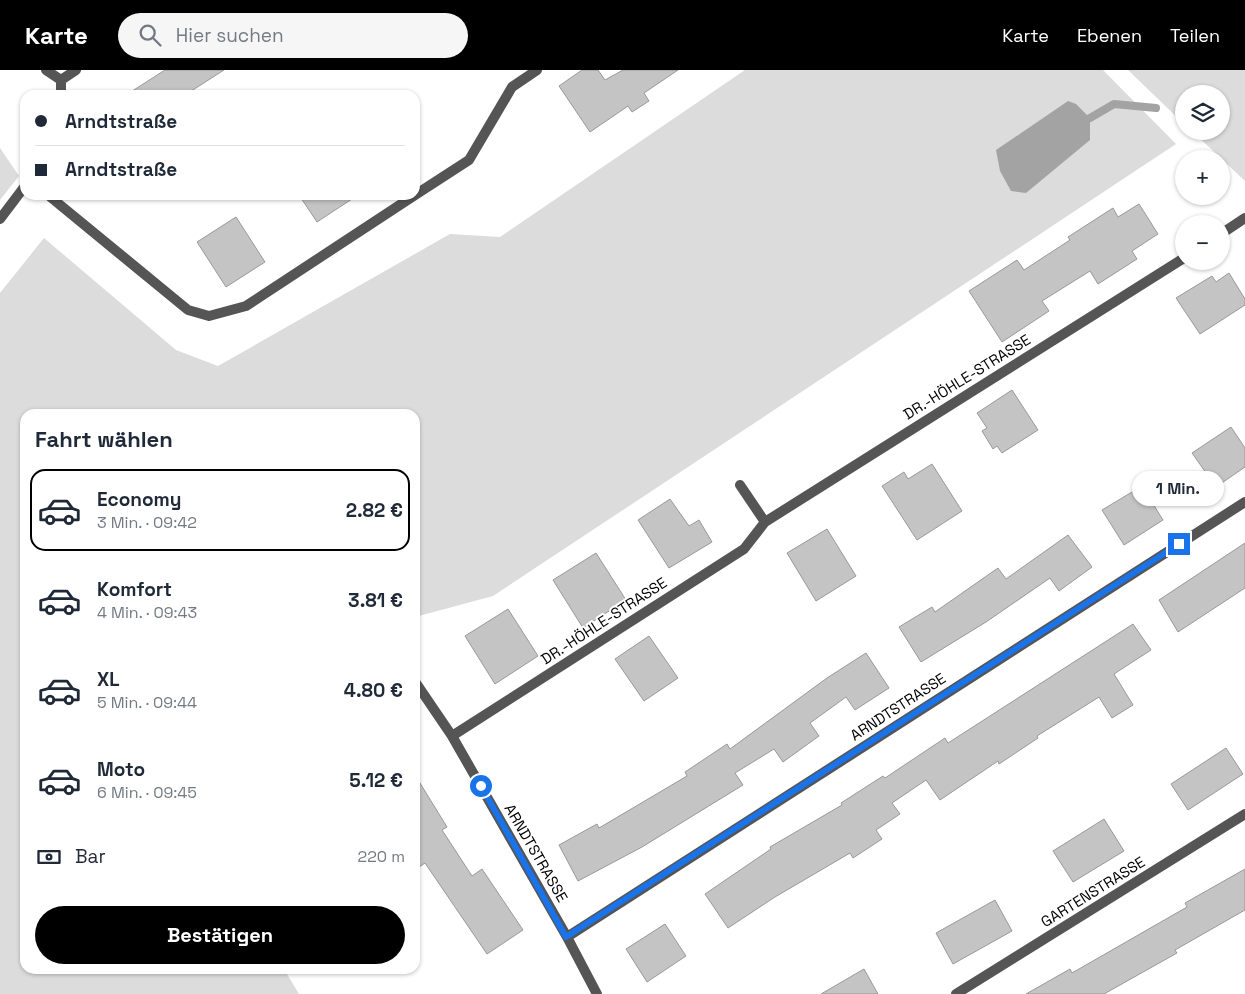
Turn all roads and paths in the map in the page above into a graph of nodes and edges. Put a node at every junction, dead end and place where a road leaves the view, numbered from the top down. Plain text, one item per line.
1 (46, 70) edge
2 (76, 70) edge
3 (537, 70) edge
4 (61, 80) junction
5 (62, 90) edge
6 (420, 192) edge
7 (20, 193) edge
8 (54, 200) edge
9 (407, 200) edge
10 (1245, 218) edge
11 (0, 219) edge
12 (1230, 228) edge
13 (1175, 264) edge
14 (740, 485) dead end
15 (1245, 502) edge
16 (765, 522) junction
17 (420, 689) edge
18 (452, 736) junction
19 (1245, 814) edge
20 (566, 937) junction
21 (597, 994) edge
22 (956, 994) edge

1 - 4 street
2 - 4 street
3 - 6 street
4 - 5 street
7 - 11 street
8 - 9 street
10 - 12 street
13 - 16 street, DR.-HÖHLE-STRASSE
14 - 16 street
15 - 20 street, ARNDTSTRASSE
16 - 18 street, DR.-HÖHLE-STRASSE
17 - 18 street, ARNDTSTRASSE
18 - 20 street, ARNDTSTRASSE
19 - 22 street, GARTENSTRASSE
20 - 21 street, ARNDTSTRASSE

